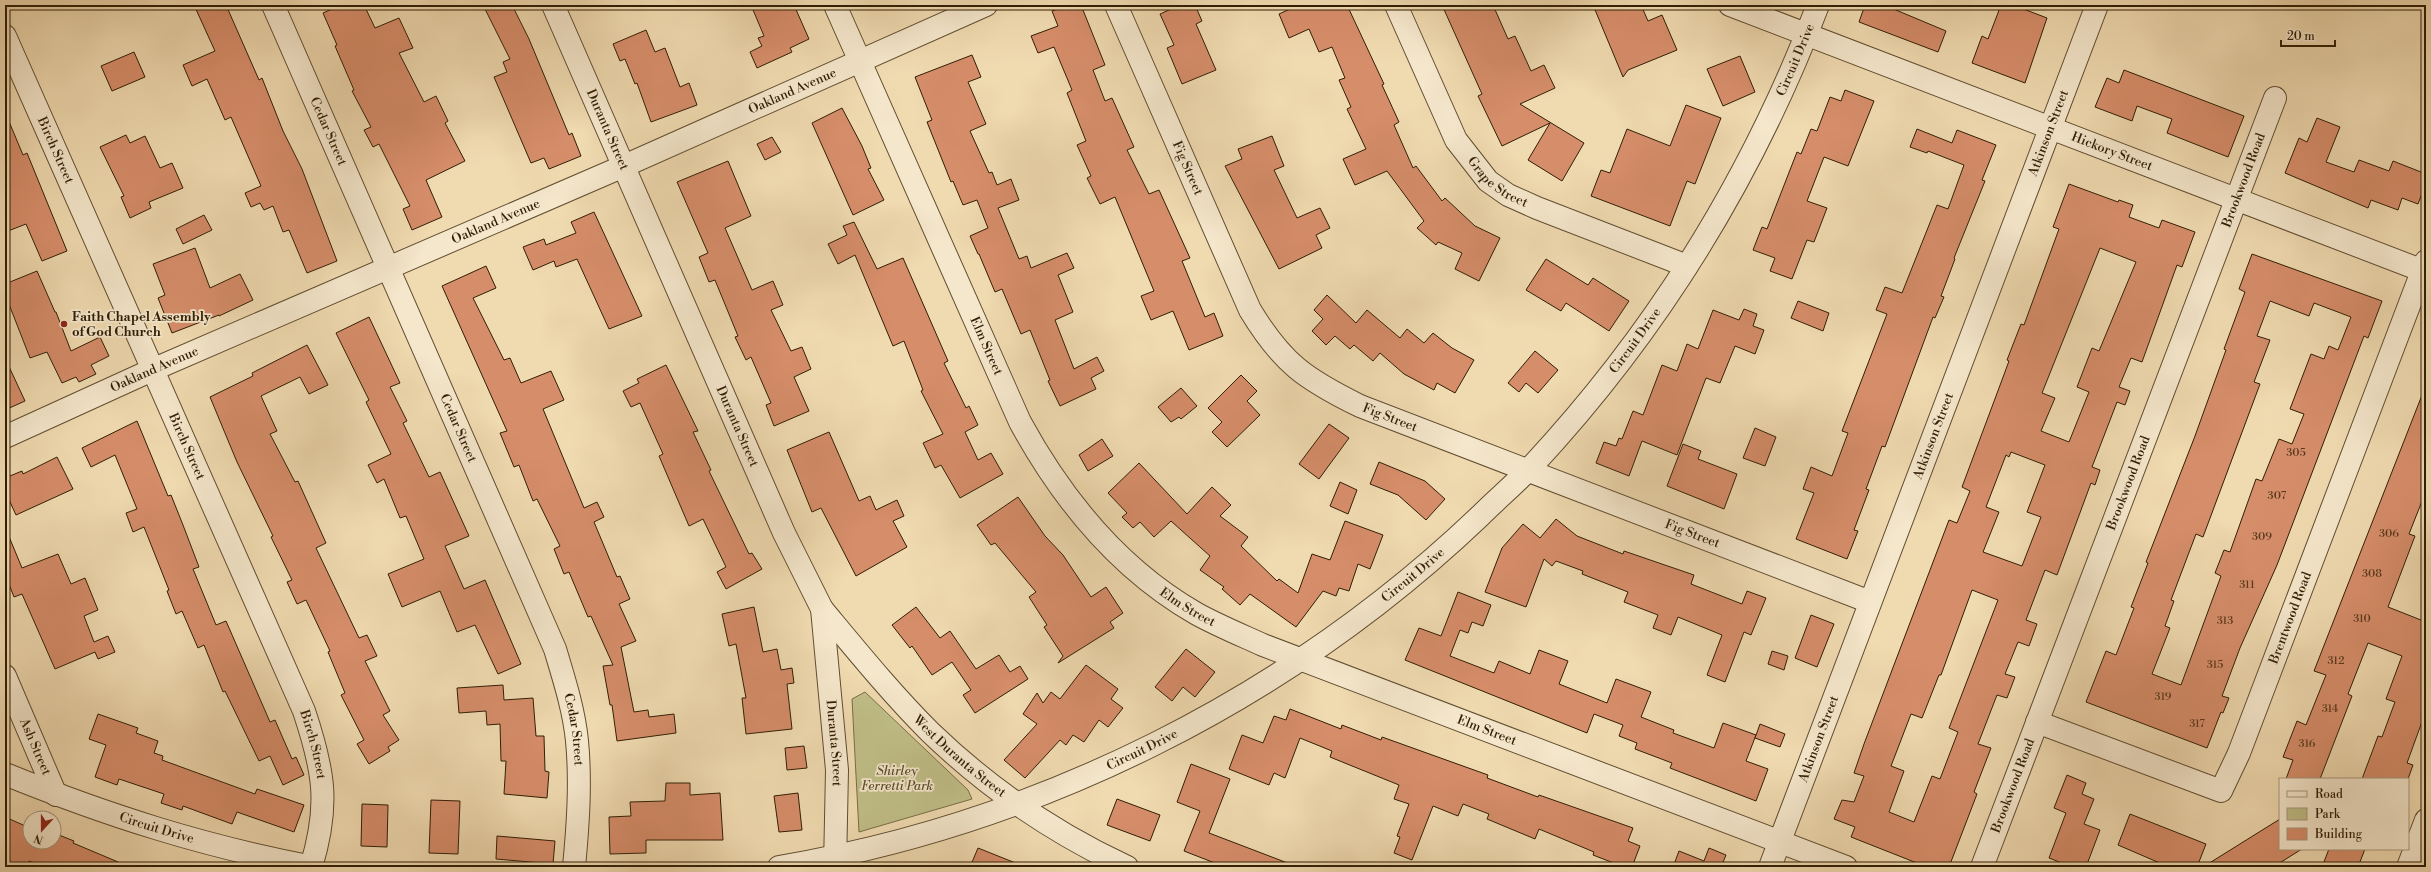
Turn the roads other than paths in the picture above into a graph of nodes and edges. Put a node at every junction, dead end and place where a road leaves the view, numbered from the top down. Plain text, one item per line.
1 (273, 5) edge
2 (554, 5) edge
3 (835, 5) edge
4 (986, 5) edge
5 (1116, 5) edge
6 (1396, 5) edge
7 (1730, 5) edge
8 (1818, 5) edge
9 (2097, 5) edge
10 (1807, 35) junction
11 (5, 36) edge
12 (859, 60) junction
13 (2274, 98) dead end
14 (2050, 128) junction
15 (624, 166) junction
16 (2237, 200) junction
17 (1687, 266) junction
18 (390, 268) junction
19 (2425, 268) edge
20 (152, 370) junction
21 (5, 437) edge
22 (1528, 470) junction
23 (1870, 602) junction
24 (822, 609) junction
25 (1300, 659) junction
26 (5, 676) edge
27 (2037, 722) junction
28 (5, 774) edge
29 (56, 795) junction
30 (1017, 803) junction
31 (2426, 820) edge
32 (1780, 842) junction
33 (835, 862) edge
34 (312, 867) edge
35 (574, 867) edge
36 (779, 867) edge
37 (1127, 867) edge
38 (1770, 867) edge
39 (1846, 867) edge
40 (1982, 867) edge
41 (2408, 867) edge

1 - 18 street, Cedar Street
2 - 15 street, Duranta Street
3 - 12 street, Elm Street
4 - 12 street, Oakland Avenue
5 - 22 street, Fig Street
6 - 17 street, Grape Street
7 - 10 street, Hickory Street
8 - 10 street, Circuit Drive
9 - 14 street, Atkinson Street
10 - 14 street, Hickory Street
10 - 17 street, Circuit Drive
11 - 20 street, Birch Street
12 - 15 street, Oakland Avenue
12 - 25 street, Elm Street
13 - 16 street, Brookwood Road
14 - 16 street, Hickory Street
14 - 23 street, Atkinson Street
15 - 18 street, Oakland Avenue
15 - 24 street, Duranta Street
16 - 19 street, Hickory Street
16 - 27 street, Brookwood Road
17 - 22 street, Circuit Drive
18 - 20 street, Oakland Avenue
18 - 35 street, Cedar Street
19 - 27 street, Brentwood Road
20 - 21 street, Oakland Avenue
20 - 34 street, Birch Street
22 - 23 street, Fig Street
22 - 25 street, Circuit Drive
23 - 32 street, Atkinson Street
24 - 30 street, West Duranta Street
24 - 33 street, Duranta Street
25 - 30 street, Circuit Drive
25 - 32 street, Elm Street
26 - 29 street, Ash Street
27 - 40 street, Brookwood Road
28 - 29 street, Circuit Drive
29 - 34 street, Circuit Drive
30 - 33 street, Circuit Drive
30 - 37 street, West Duranta Street
31 - 41 street
32 - 38 street, Atkinson Street
32 - 39 street, Elm Street
33 - 36 street, Circuit Drive

